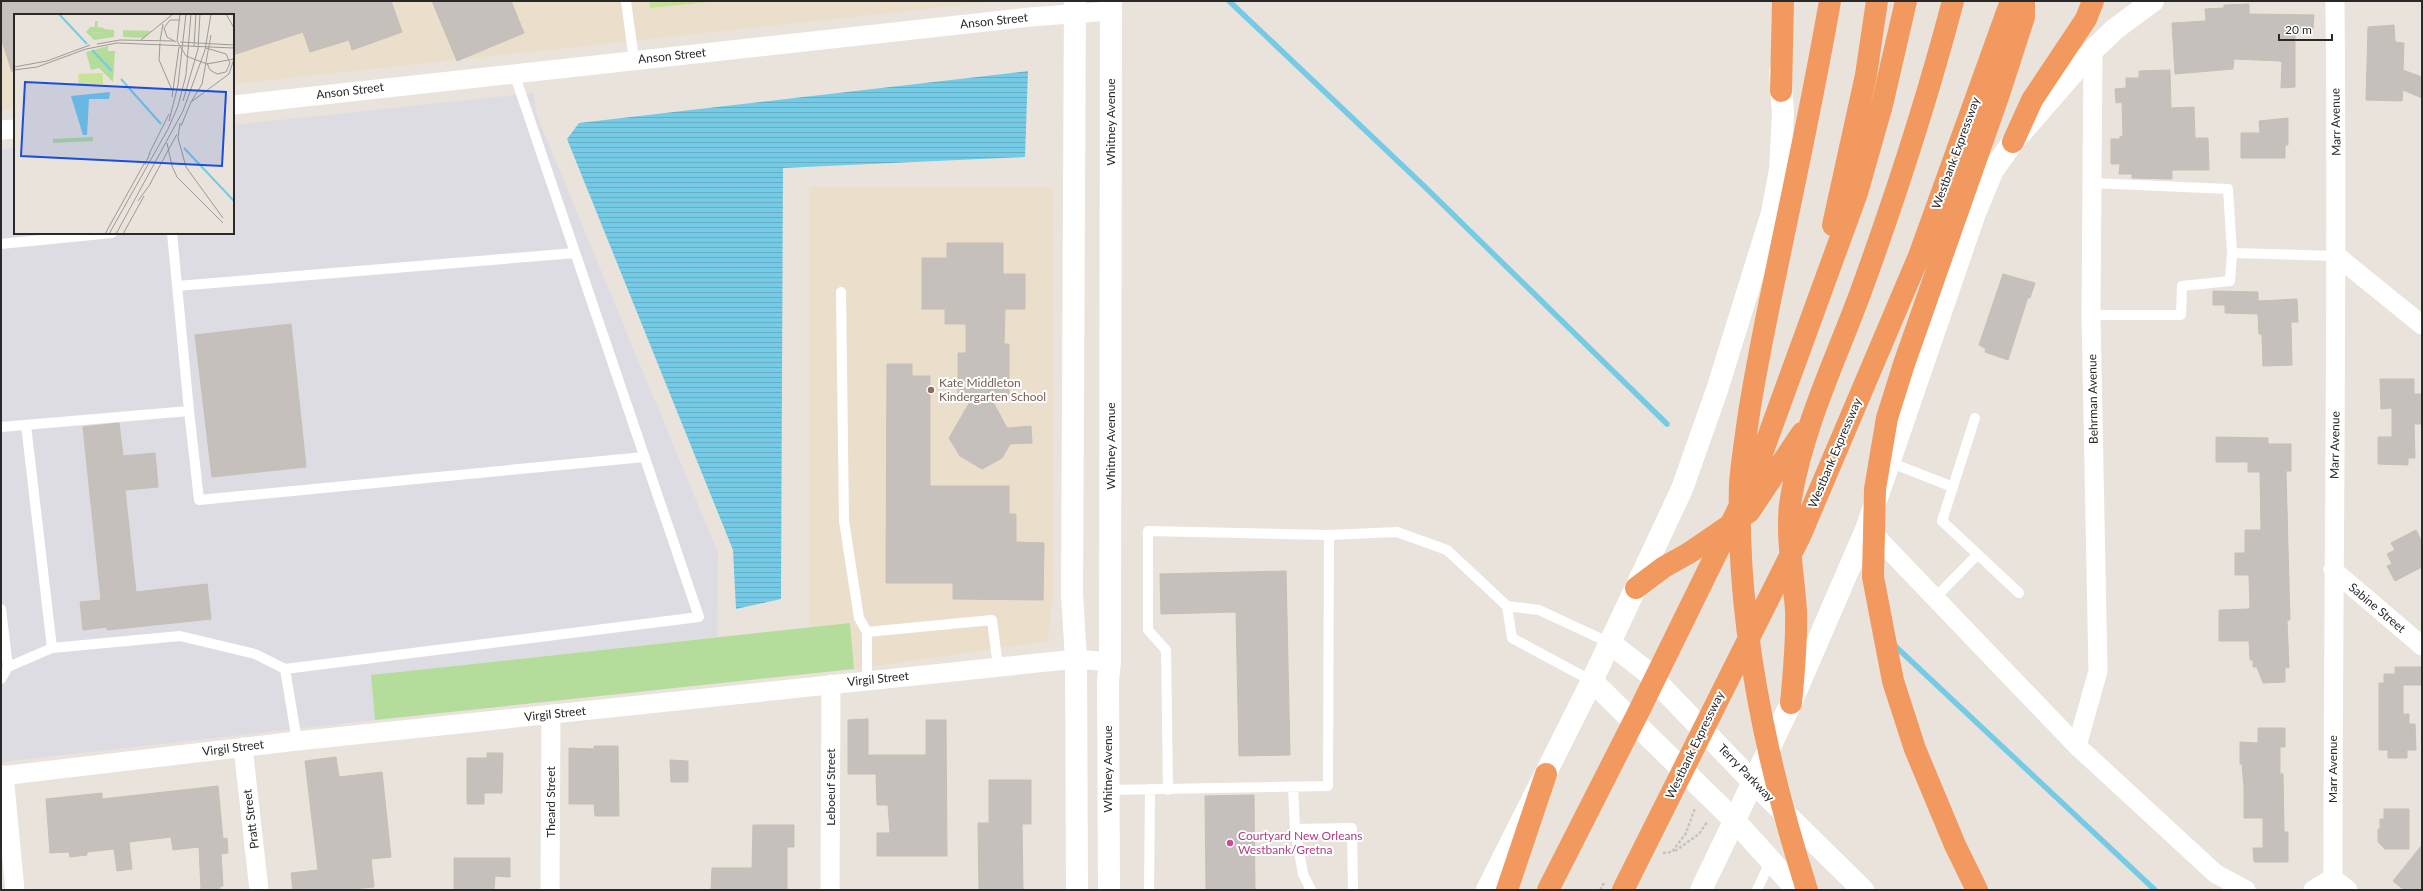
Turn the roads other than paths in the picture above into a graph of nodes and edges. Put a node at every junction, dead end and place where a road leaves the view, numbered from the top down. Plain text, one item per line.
1 (626, 1) edge
2 (1771, 1) edge
3 (1783, 1) edge
4 (1830, 1) edge
5 (1877, 1) edge
6 (1906, 1) edge
7 (1953, 1) edge
8 (2011, 1) edge
9 (2024, 1) edge
10 (2093, 1) edge
11 (2153, 1) edge
12 (2334, 1) edge
13 (1111, 6) edge
14 (1075, 7) edge
15 (2093, 50) junction
16 (634, 60) junction
17 (514, 72) junction
18 (1781, 91) junction
19 (234, 105) edge
20 (14, 129) edge
21 (1, 130) edge
22 (2013, 142) junction
23 (2092, 183) junction
24 (102, 234) edge
25 (172, 234) edge
26 (1, 244) edge
27 (575, 253) junction
28 (2232, 253) junction
29 (2337, 256) junction
30 (177, 286) junction
31 (841, 292) dead end
32 (1815, 308) junction
33 (2091, 315) junction
34 (2422, 325) edge
35 (189, 411) junction
36 (1811, 418) junction
37 (1975, 418) dead end
38 (26, 425) junction
39 (1, 427) edge
40 (644, 457) junction
41 (1889, 462) junction
42 (1953, 487) junction
43 (1867, 527) junction
44 (1329, 535) junction
45 (1978, 554) junction
46 (2333, 570) junction
47 (1636, 588) junction
48 (2019, 593) dead end
49 (1935, 598) junction
50 (1507, 606) junction
51 (1, 609) edge
52 (867, 632) junction
53 (1610, 643) junction
54 (2422, 646) edge
55 (52, 648) junction
56 (1076, 659) junction
57 (1110, 662) junction
58 (8, 666) junction
59 (998, 667) junction
60 (285, 669) junction
61 (1, 679) edge
62 (867, 680) junction
63 (1592, 681) junction
64 (831, 684) junction
65 (1791, 703) junction
66 (551, 714) junction
67 (297, 741) junction
68 (2077, 746) junction
69 (242, 747) junction
70 (2, 772) edge
71 (1546, 774) junction
72 (1752, 781) junction
73 (1293, 787) junction
74 (1108, 790) junction
75 (1150, 790) junction
76 (1168, 790) junction
77 (1735, 821) junction
78 (1295, 830) junction
79 (1770, 862) junction
80 (2333, 884) edge
81 (16, 890) edge
82 (259, 890) edge
83 (550, 890) edge
84 (830, 890) edge
85 (1077, 890) edge
86 (1109, 890) edge
87 (1149, 890) edge
88 (1311, 890) edge
89 (1353, 890) edge
90 (1487, 890) edge
91 (1507, 890) edge
92 (1548, 890) edge
93 (1623, 890) edge
94 (1701, 890) edge
95 (1757, 890) edge
96 (1797, 890) edge
97 (1807, 890) edge
98 (1863, 890) edge
99 (1977, 890) edge
100 (2246, 890) edge
101 (2313, 890) edge
102 (2348, 890) edge

1 - 16 lane
2 - 18 street
3 - 18 highway
4 - 97 highway
5 - 32 highway
6 - 32 highway
7 - 36 highway
8 - 93 highway, Westbank Expressway
9 - 99 highway
10 - 22 highway
11 - 15 street
12 - 29 street, Marr Avenue
13 - 14 street, Anson Street
13 - 57 street, Whitney Avenue
14 - 16 street, Anson Street
14 - 56 street
15 - 22 street
15 - 23 street, Behrman Avenue
16 - 17 street, Anson Street
17 - 19 street, Anson Street
17 - 27 lane
18 - 47 street
20 - 21 street
22 - 41 street
23 - 28 lane
23 - 33 street, Behrman Avenue
24 - 26 lane
25 - 30 lane
27 - 30 lane
27 - 40 lane
28 - 29 lane
28 - 33 lane
29 - 34 street
29 - 46 street, Marr Avenue
30 - 35 lane
31 - 52 lane
32 - 92 highway
33 - 68 street, Behrman Avenue
35 - 38 lane
35 - 40 lane
36 - 47 highway
36 - 65 highway
37 - 42 lane
38 - 39 lane
38 - 55 lane
40 - 60 lane
41 - 42 lane
41 - 43 street
42 - 45 lane
43 - 49 street
43 - 65 street
44 - 50 lane
44 - 73 lane
44 - 76 lane
45 - 48 lane
45 - 49 lane
46 - 54 street, Sabine Street
46 - 80 street, Marr Avenue
47 - 53 street
49 - 68 street
50 - 53 lane
50 - 63 lane
51 - 58 lane
52 - 59 lane
52 - 62 lane
53 - 63 street
53 - 72 street, Terry Parkway
55 - 58 lane
55 - 60 lane
56 - 57 street, Virgil Street
56 - 59 street, Virgil Street
56 - 85 street
57 - 74 street, Whitney Avenue
58 - 61 lane
59 - 62 street, Virgil Street
60 - 67 lane
62 - 64 street, Virgil Street
63 - 71 street
63 - 77 street
64 - 66 street, Virgil Street
64 - 84 street, Leboeuf Street
65 - 72 street
66 - 67 street, Virgil Street
66 - 83 street, Theard Street
67 - 69 street, Virgil Street
68 - 100 street
69 - 70 street, Virgil Street
69 - 82 street, Pratt Street
70 - 81 street
71 - 90 street
71 - 91 highway
72 - 77 street
72 - 98 street, Terry Parkway
73 - 76 lane
73 - 78 lane
74 - 75 lane
74 - 86 street, Whitney Avenue
75 - 76 lane
75 - 87 lane
77 - 79 street
77 - 94 street
78 - 88 lane
78 - 89 lane
79 - 95 lane
79 - 96 street
80 - 101 street
80 - 102 street

